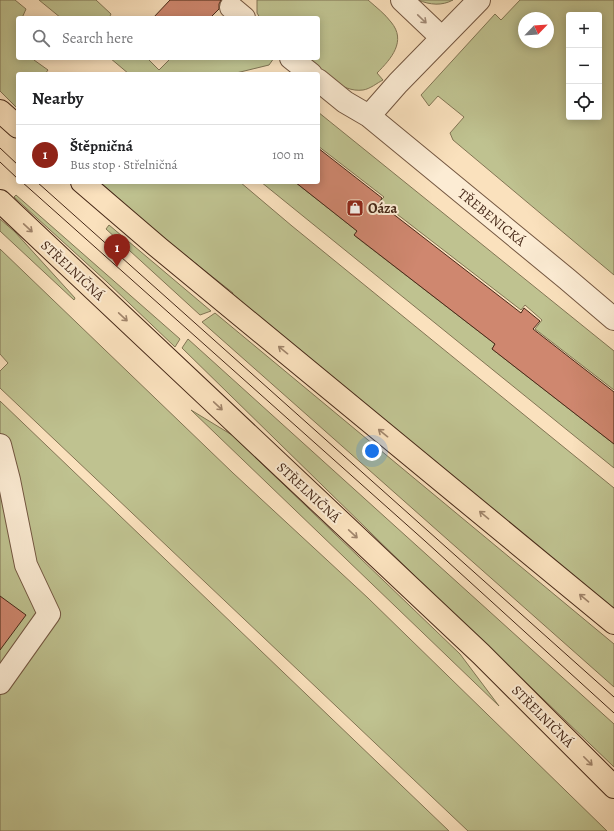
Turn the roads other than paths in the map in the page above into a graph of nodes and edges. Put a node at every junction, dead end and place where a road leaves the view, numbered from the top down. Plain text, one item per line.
1 (402, 0) edge
2 (479, 0) edge
3 (442, 38) junction
4 (294, 60) edge
5 (308, 72) edge
6 (320, 82) edge
7 (0, 111) edge
8 (369, 116) junction
9 (16, 125) edge
10 (84, 184) edge
11 (0, 201) edge
12 (614, 319) edge
13 (0, 445) edge
14 (614, 623) edge
15 (0, 683) edge
16 (614, 787) edge

1 -> 3 street
2 - 3 street
3 - 8 street
4 - 5 street
6 - 8 street, TŘEBENICKÁ
7 - 9 main road
8 - 12 street, TŘEBENICKÁ
14 -> 10 main road
11 -> 16 main road, STŘELNIČNÁ
13 - 15 street

